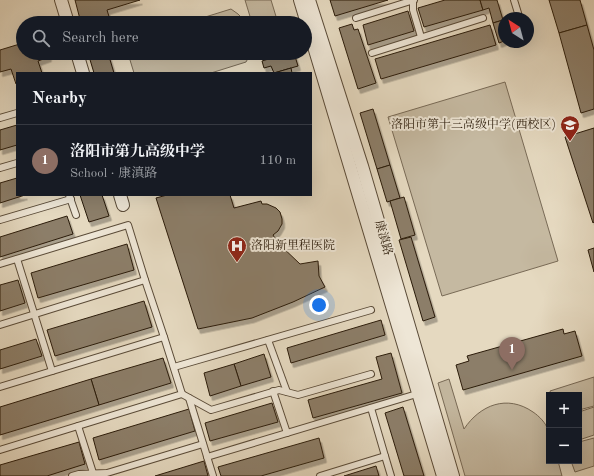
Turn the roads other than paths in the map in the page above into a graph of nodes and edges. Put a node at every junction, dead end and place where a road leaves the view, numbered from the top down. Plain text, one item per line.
1 (61, 0) edge
2 (300, 0) edge
3 (309, 0) edge
4 (413, 0) edge
5 (514, 0) edge
6 (518, 12) edge
7 (66, 16) edge
8 (305, 16) edge
9 (356, 18) dead end
10 (483, 18) dead end
11 (312, 38) edge
12 (421, 38) junction
13 (372, 53) dead end
14 (79, 60) edge
15 (83, 72) edge
16 (16, 113) edge
17 (0, 118) edge
18 (16, 163) edge
19 (0, 168) edge
20 (70, 197) edge
21 (76, 215) dead end
22 (0, 220) edge
23 (17, 259) junction
24 (0, 264) edge
25 (145, 280) junction
26 (371, 310) dead end
27 (34, 314) junction
28 (0, 325) edge
29 (164, 337) junction
30 (268, 340) junction
31 (174, 367) junction
32 (52, 371) junction
33 (371, 374) dead end
34 (0, 387) edge
35 (273, 391) junction
36 (287, 392) junction
37 (423, 392) junction
38 (182, 394) junction
39 (189, 398) junction
40 (371, 408) junction
41 (78, 426) junction
42 (287, 433) junction
43 (203, 444) junction
44 (0, 450) edge
45 (385, 456) junction
46 (207, 457) junction
47 (94, 475) edge
48 (72, 476) edge
49 (213, 476) edge
50 (320, 476) edge
51 (391, 476) edge
52 (443, 476) edge
53 (453, 476) edge

1 - 7 street
2 - 8 street, 康滇路
3 - 37 street, 康滇路
4 - 9 lane
4 - 12 lane
5 - 6 lane
10 - 12 lane
11 - 37 street, 康滇路
12 - 13 lane
14 - 15 street
16 - 17 lane
18 - 19 lane
20 - 21 lane
20 - 22 lane
23 - 24 lane
23 - 25 lane
23 - 27 lane
25 - 27 lane
25 - 29 lane
26 - 30 lane
27 - 28 lane
27 - 32 lane
29 - 31 lane
29 - 32 lane
30 - 31 lane
30 - 36 lane
31 - 38 lane
32 - 34 lane
33 - 36 lane
35 - 36 lane
35 - 39 lane
35 - 42 lane
37 - 40 lane
37 - 52 street, 康滇路
37 - 53 street, 康滇路
38 - 39 lane
38 - 41 lane
39 - 43 lane
40 - 42 lane
40 - 45 lane
41 - 44 lane
41 - 47 lane
42 - 46 lane
43 - 46 lane
43 - 47 lane
45 - 50 lane
45 - 51 lane
46 - 49 lane
47 - 48 lane

